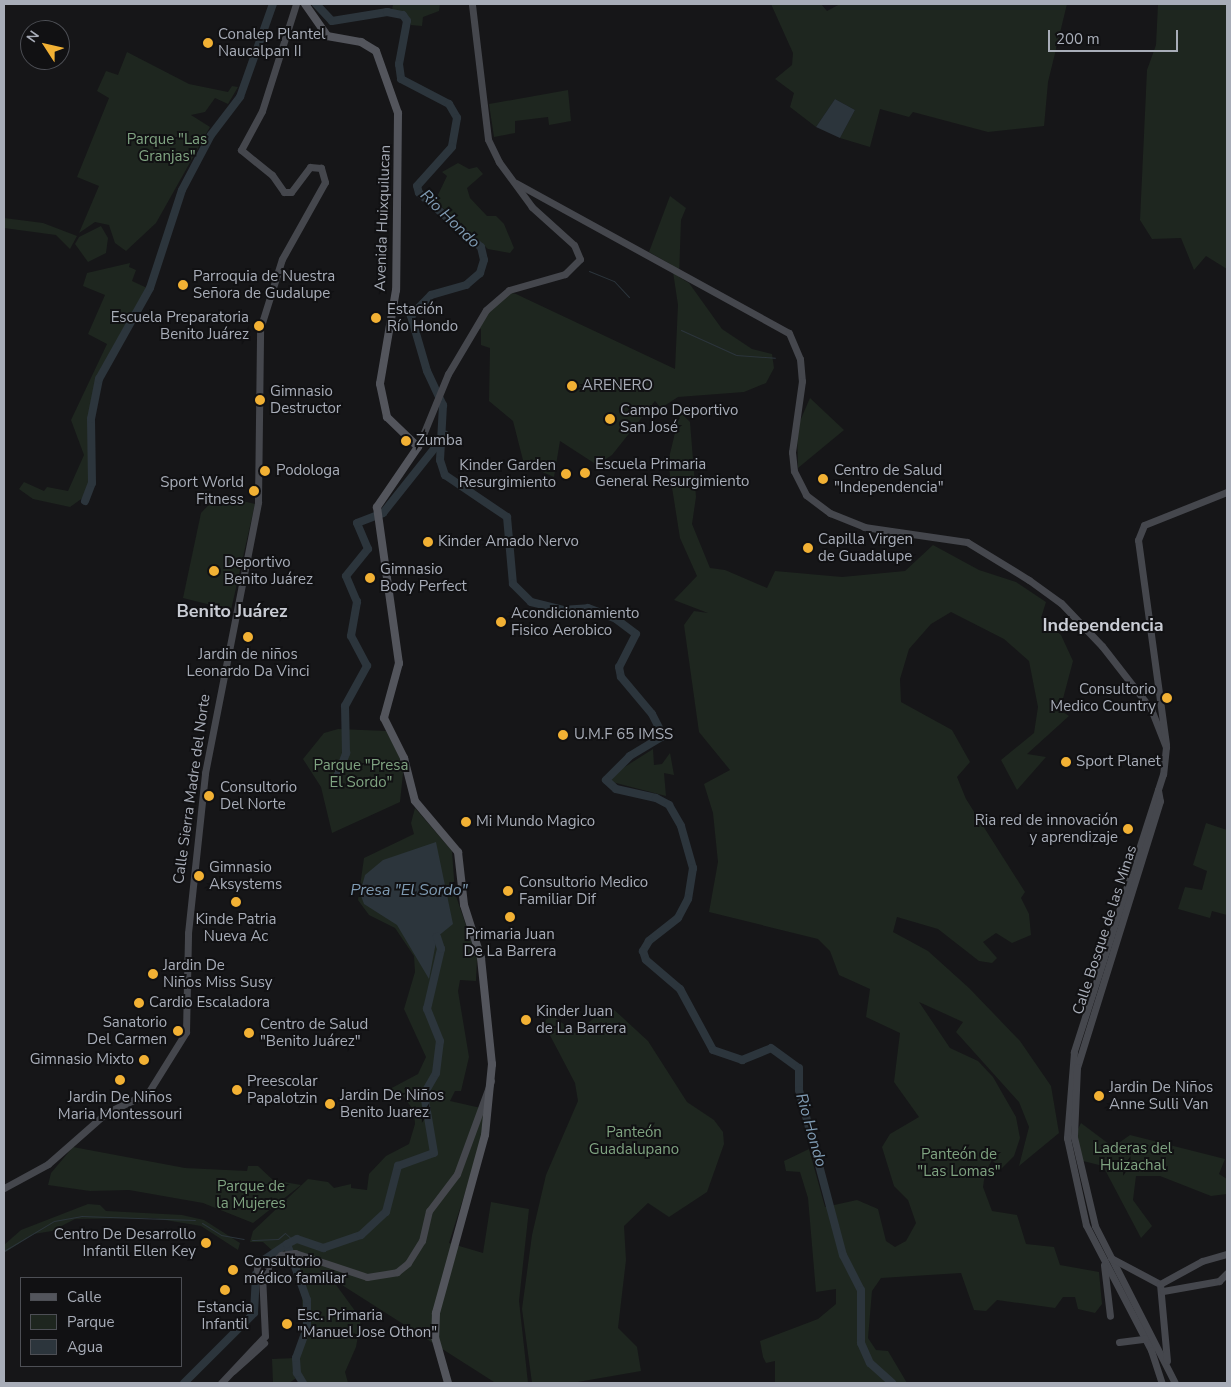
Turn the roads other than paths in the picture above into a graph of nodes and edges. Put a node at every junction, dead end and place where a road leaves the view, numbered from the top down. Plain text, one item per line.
1 (296, 4) edge
2 (304, 4) edge
3 (472, 4) edge
4 (516, 182) junction
5 (418, 447) junction
6 (1227, 492) edge
7 (1166, 747) junction
8 (492, 1079) junction
9 (4, 1188) edge
10 (1227, 1254) edge
11 (1107, 1259) junction
12 (1186, 1270) junction
13 (1227, 1273) edge
14 (1189, 1284) junction
15 (1161, 1287) junction
16 (1110, 1316) dead end
17 (1145, 1339) junction
18 (1120, 1342) dead end
19 (1167, 1365) junction
20 (221, 1383) edge
21 (448, 1383) edge
22 (1162, 1383) edge
23 (1175, 1383) edge

1 - 9 main road, Calle Sierra Madre del Norte
2 - 5 main road, Avenida Huixquilucan
3 - 4 main road
4 - 5 main road
4 - 7 main road
5 - 8 main road
6 - 7 main road, Calle Bosque de las Minas
7 - 11 main road, Calle Bosque de las Minas
8 - 20 main road
8 - 21 main road
10 - 12 main road
11 - 15 main road
11 - 16 main road
11 - 17 main road, Calle Bosque de las Minas
11 - 19 main road, Calle Bosque de las Minas
12 - 14 main road
12 - 15 main road
13 - 14 main road
14 - 15 main road
15 - 19 main road
17 - 18 main road
17 - 22 main road, Calle Bosque de las Minas
19 - 23 main road, Calle Bosque de las Minas

